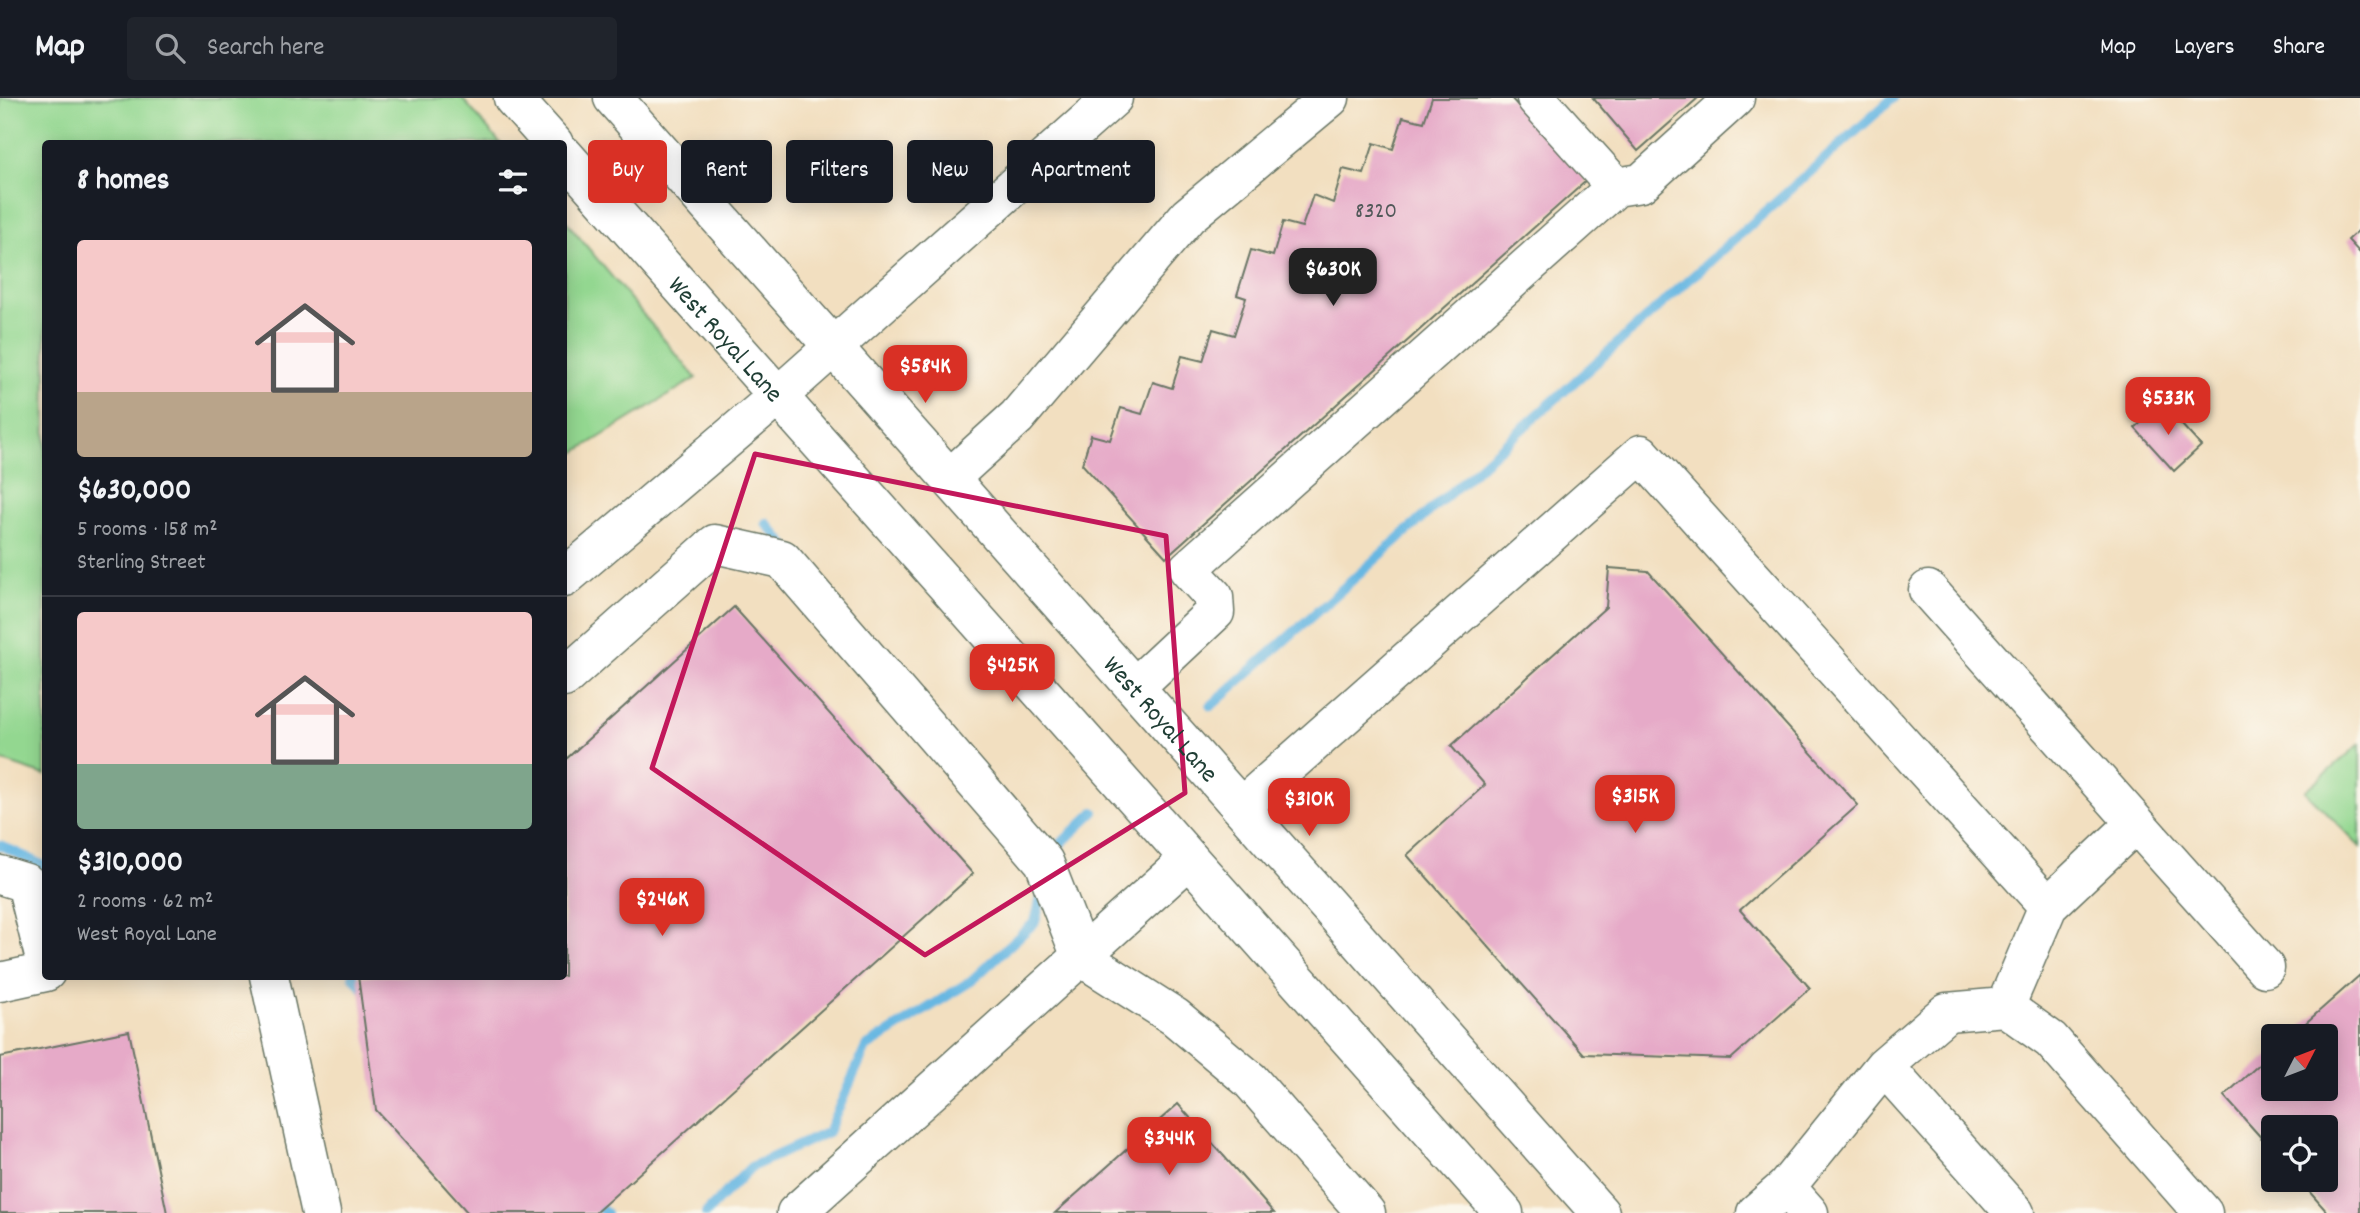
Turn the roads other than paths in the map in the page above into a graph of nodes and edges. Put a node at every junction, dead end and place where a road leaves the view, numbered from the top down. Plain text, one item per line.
1 (513, 98) edge
2 (613, 98) edge
3 (1113, 98) edge
4 (1330, 98) edge
5 (1536, 98) edge
6 (1735, 98) edge
7 (550, 140) edge
8 (567, 158) edge
9 (1616, 187) junction
10 (833, 346) junction
11 (778, 396) junction
12 (950, 478) junction
13 (567, 575) edge
14 (1928, 590) dead end
15 (567, 675) edge
16 (1135, 687) junction
17 (1241, 807) junction
18 (2136, 823) junction
19 (1189, 859) junction
20 (0, 875) edge
21 (2048, 906) junction
22 (42, 948) edge
23 (1080, 957) junction
24 (2265, 968) dead end
25 (42, 973) edge
26 (270, 980) edge
27 (0, 982) edge
28 (2005, 1007) junction
29 (1884, 1066) junction
30 (1797, 1200) edge
31 (321, 1213) edge
32 (796, 1213) edge
33 (1366, 1213) edge
34 (1504, 1213) edge
35 (1600, 1213) edge
36 (1756, 1213) edge
37 (2015, 1213) edge
38 (2203, 1213) edge

1 - 7 main road
2 - 10 main road, West Royal Lane
3 - 10 main road
4 - 12 main road
5 - 9 main road
6 - 9 main road
8 - 11 main road, West Royal Lane
9 - 16 main road
10 - 11 main road
10 - 12 main road, West Royal Lane
11 - 13 main road
11 - 19 main road, West Royal Lane
12 - 16 main road, West Royal Lane
14 - 18 main road
15 - 23 main road
16 - 17 main road, West Royal Lane
17 - 21 main road
17 - 35 main road, West Royal Lane
18 - 21 main road
18 - 24 main road
19 - 23 main road
19 - 34 main road, West Royal Lane
20 - 22 main road
21 - 28 main road
23 - 32 main road
23 - 33 main road
25 - 27 main road
26 - 31 main road
28 - 29 main road
28 - 38 main road
29 - 30 main road
29 - 37 main road
30 - 36 main road

